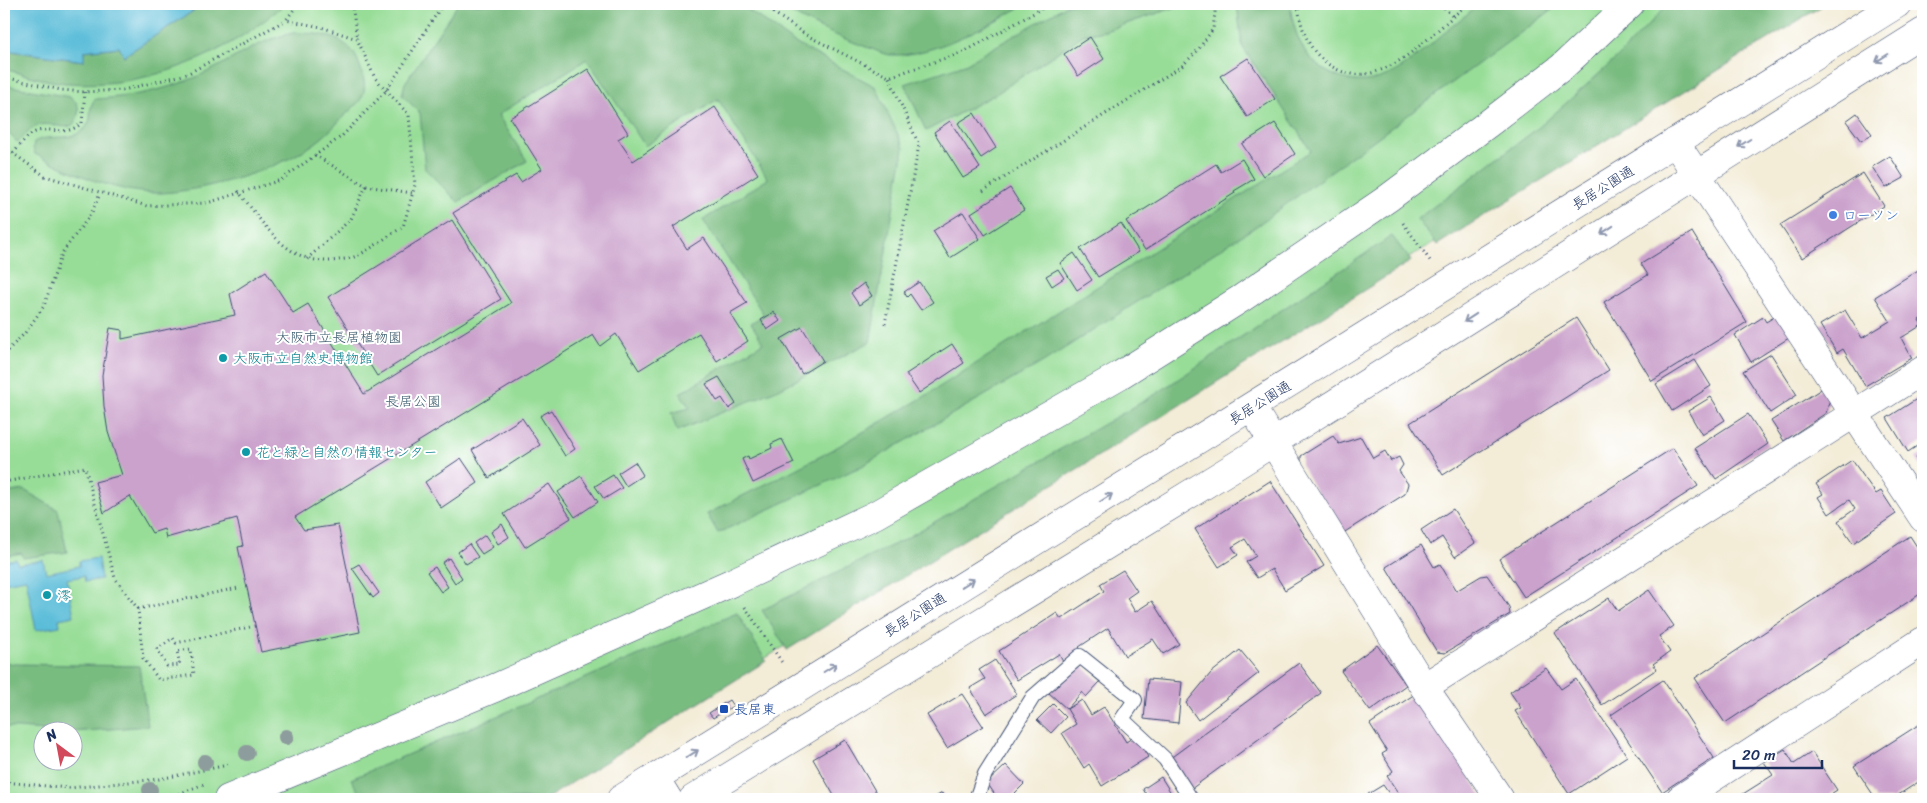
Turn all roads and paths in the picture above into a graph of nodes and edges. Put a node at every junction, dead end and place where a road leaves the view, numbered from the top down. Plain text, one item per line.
1 (298, 4) edge
2 (352, 4) edge
3 (443, 4) edge
4 (761, 4) edge
5 (1050, 4) edge
6 (1216, 4) edge
7 (1298, 4) edge
8 (1441, 4) edge
9 (1468, 4) edge
10 (1630, 4) edge
11 (1898, 4) edge
12 (1452, 16) junction
13 (286, 20) junction
14 (1923, 32) edge
15 (357, 40) junction
16 (4, 77) edge
17 (889, 77) junction
18 (386, 91) junction
19 (85, 92) junction
20 (1675, 142) junction
21 (4, 147) edge
22 (14, 153) junction
23 (315, 155) junction
24 (1696, 174) junction
25 (366, 186) junction
26 (238, 191) junction
27 (983, 191) dead end
28 (412, 193) junction
29 (100, 194) junction
30 (1401, 220) dead end
31 (307, 259) junction
32 (1431, 262) dead end
33 (885, 324) dead end
34 (4, 354) edge
35 (1923, 370) edge
36 (1252, 408) junction
37 (1855, 414) junction
38 (1273, 443) junction
39 (4, 482) edge
40 (1923, 518) edge
41 (238, 588) dead end
42 (744, 604) dead end
43 (138, 609) junction
44 (255, 626) dead end
45 (1923, 641) edge
46 (782, 664) dead end
47 (1424, 687) junction
48 (237, 763) dead end
49 (4, 782) edge
50 (662, 789) edge
51 (228, 799) edge
52 (621, 799) edge
53 (694, 799) edge
54 (976, 799) edge
55 (1191, 799) edge
56 (1500, 799) edge
57 (1680, 799) edge

1 - 13 path
2 - 15 path
3 - 18 path
4 - 17 path
5 - 17 path
6 - 27 path
7 - 12 path
8 - 12 path
9 - 12 path
10 - 51 main road
11 - 20 main road, 長居公園通
13 - 15 path
13 - 19 path
14 -> 24 main road
15 - 18 path
16 - 19 path
17 - 33 path
18 - 23 path
18 - 28 path
19 - 22 path
20 - 24 main road
20 - 36 main road, 長居公園通
21 - 22 path
22 - 29 path
23 - 25 path
23 - 26 path
24 - 37 main road
24 -> 38 main road
25 - 28 path
25 - 31 path
26 - 29 path
26 - 31 path
28 - 31 path
29 - 34 path
30 - 32 path
35 - 37 main road
36 - 38 main road
50 -> 36 main road, 長居公園通
37 - 40 main road
37 - 47 main road
38 - 47 main road
38 - 53 main road
39 - 43 path
41 - 43 path
42 - 46 path
43 - 44 path
45 - 57 main road
47 - 56 main road
48 - 49 path
50 - 52 main road, 長居公園通
54 - 55 lane

